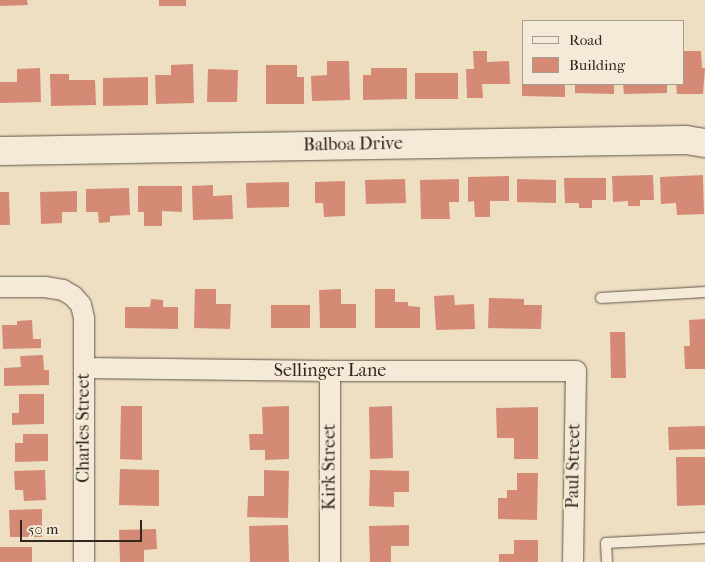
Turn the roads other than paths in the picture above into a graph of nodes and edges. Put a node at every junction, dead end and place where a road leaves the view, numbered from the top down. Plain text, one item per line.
1 (705, 143) edge
2 (0, 151) edge
3 (0, 287) edge
4 (705, 292) edge
5 (601, 298) dead end
6 (84, 368) junction
7 (330, 371) junction
8 (576, 371) joint
9 (705, 538) edge
10 (84, 562) edge
11 (330, 562) edge
12 (573, 562) edge
13 (606, 562) edge

1 - 2 street, Balboa Drive
3 - 6 street, Charles Street
4 - 5 lane
6 - 7 street, Sellinger Lane
6 - 10 street, Charles Street
7 - 8 street, Sellinger Lane
7 - 11 street, Kirk Street
8 - 12 street, Paul Street
9 - 13 lane

